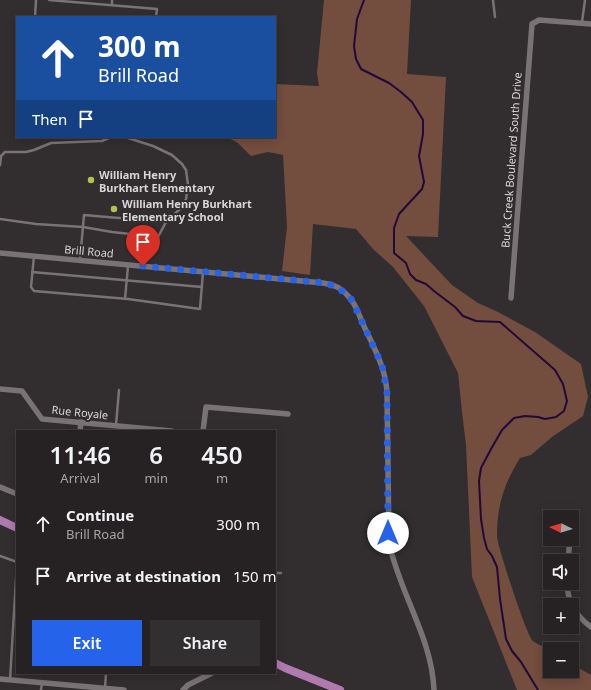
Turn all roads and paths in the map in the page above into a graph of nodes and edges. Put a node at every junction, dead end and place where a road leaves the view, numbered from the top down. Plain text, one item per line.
1 (36, 0) edge
2 (49, 0) edge
3 (112, 0) edge
4 (493, 0) edge
5 (585, 0) edge
6 (112, 5) junction
7 (35, 16) edge
8 (156, 16) edge
9 (495, 17) dead end
10 (582, 23) junction
11 (591, 24) edge
12 (109, 138) edge
13 (128, 138) edge
14 (0, 165) edge
15 (0, 220) edge
16 (166, 222) junction
17 (83, 227) junction
18 (0, 253) edge
19 (34, 256) junction
20 (80, 260) junction
21 (128, 265) junction
22 (32, 272) junction
23 (204, 272) junction
24 (127, 280) junction
25 (202, 288) junction
26 (511, 298) dead end
27 (125, 299) junction
28 (0, 389) edge
29 (119, 390) dead end
30 (288, 414) dead end
31 (81, 422) junction
32 (119, 428) edge
33 (80, 430) edge
34 (154, 430) edge
35 (203, 430) edge
36 (0, 487) edge
37 (16, 494) edge
38 (0, 520) edge
39 (16, 528) edge
40 (0, 556) edge
41 (16, 562) edge
42 (276, 573) edge
43 (281, 574) dead end
44 (16, 579) edge
45 (568, 590) edge
46 (591, 626) edge
47 (276, 663) edge
48 (106, 674) edge
49 (210, 674) edge
50 (0, 679) edge
51 (10, 680) junction
52 (42, 683) junction
53 (105, 688) junction
54 (41, 690) edge
55 (113, 690) edge
56 (124, 690) edge
57 (183, 690) edge
58 (340, 690) edge
59 (434, 690) edge

1 - 7 lane
2 - 6 lane
3 - 6 lane
4 - 9 lane
5 - 10 lane
6 - 8 lane
10 - 11 street
10 - 26 street, Buck Creek Boulevard South Drive
12 - 14 lane
13 - 16 lane
15 - 17 lane
16 - 17 lane
16 - 17 lane
17 - 20 lane
18 - 19 street, Brill Road
19 - 20 street, Brill Road
19 - 22 lane
20 - 21 street, Brill Road
21 - 23 street, Brill Road
21 - 24 lane
22 - 24 lane
22 - 27 lane
23 - 25 lane
23 - 59 street, Brill Road
24 - 25 lane
24 - 27 lane
25 - 27 lane
28 - 31 street, Rue Royale
29 - 32 lane
30 - 35 street
31 - 32 street, Rue Royale
31 - 33 street
32 - 34 street, Rue Royale
36 - 37 street
38 - 39 main road
40 - 41 lane
42 - 43 lane
44 - 51 lane
45 - 46 street
47 - 58 main road
48 - 53 lane
49 - 57 street
50 - 51 street
51 - 52 street
52 - 53 street
52 - 54 lane
53 - 55 street
55 - 56 street

